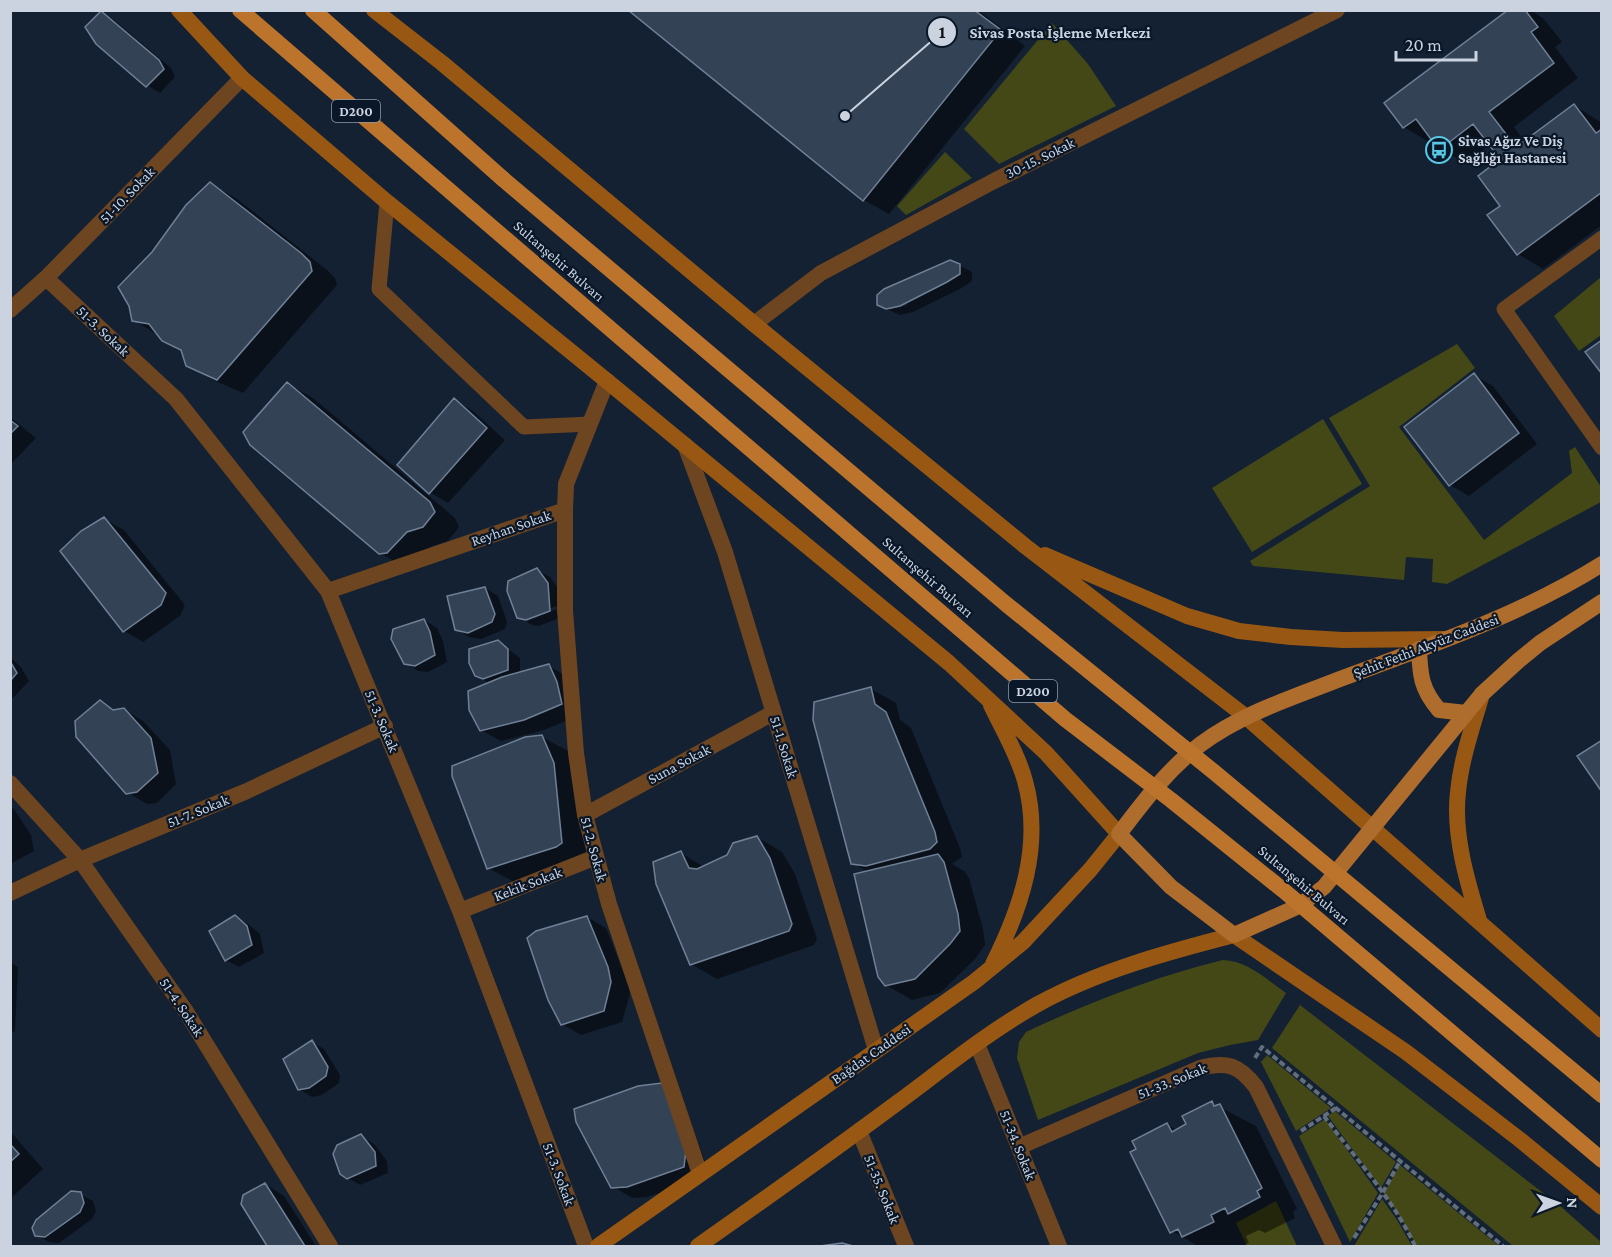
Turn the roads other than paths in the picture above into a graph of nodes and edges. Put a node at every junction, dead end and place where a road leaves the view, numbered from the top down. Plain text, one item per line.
1 (179, 10) edge
2 (240, 10) edge
3 (313, 10) edge
4 (374, 10) edge
5 (1337, 10) edge
6 (242, 78) junction
7 (387, 202) junction
8 (1602, 238) edge
9 (46, 278) junction
10 (10, 310) edge
11 (753, 324) junction
12 (608, 381) junction
13 (590, 424) junction
14 (685, 445) junction
15 (1602, 448) edge
16 (565, 510) junction
17 (1025, 546) junction
18 (1602, 564) edge
19 (328, 591) junction
20 (1602, 602) edge
21 (1446, 639) junction
22 (1419, 649) junction
23 (1482, 694) junction
24 (986, 696) junction
25 (774, 713) junction
26 (1466, 713) junction
27 (1245, 716) junction
28 (385, 726) junction
29 (10, 783) edge
30 (585, 814) junction
31 (1372, 828) junction
32 (1119, 834) junction
33 (596, 857) junction
34 (80, 860) junction
35 (10, 892) edge
36 (460, 911) junction
37 (1479, 921) junction
38 (1234, 935) junction
39 (991, 969) junction
40 (1602, 1030) edge
41 (977, 1044) junction
42 (876, 1050) junction
43 (1602, 1095) edge
44 (859, 1131) junction
45 (1019, 1147) junction
46 (1602, 1160) edge
47 (700, 1174) junction
48 (1602, 1207) edge
49 (330, 1246) edge
50 (586, 1246) edge
51 (598, 1246) edge
52 (699, 1246) edge
53 (906, 1246) edge
54 (1059, 1246) edge
55 (1334, 1246) edge

1 - 6 main road
2 - 46 highway, Sultanşehir Bulvarı / D200, bridge
3 - 43 highway, Sultanşehir Bulvarı / D200, bridge
4 - 11 main road
5 - 11 street, 30-15. Sokak
6 - 7 main road
6 - 9 street, 51-10. Sokak
7 - 12 main road
7 - 13 lane
8 - 15 lane
9 - 10 street, 51-10. Sokak
9 - 19 street, 51-3. Sokak
11 - 17 main road
12 - 13 street, Reyhan Sokak
12 - 14 main road
13 - 16 street, Reyhan Sokak
14 - 24 main road
14 - 25 street, 51-1. Sokak
16 - 19 street, Reyhan Sokak
16 - 30 street, 51-2. Sokak
17 - 21 main road
17 - 27 main road
18 - 21 main road, Şehit Fethi Akyüz Caddesi
19 - 28 street, 51-3. Sokak
20 - 23 main road
21 - 22 main road, Şehit Fethi Akyüz Caddesi
22 - 26 main road
22 - 27 main road, Şehit Fethi Akyüz Caddesi
23 - 26 main road
23 - 37 main road
24 - 32 main road
24 - 39 main road
25 - 30 street, Suna Sokak
25 - 42 street, 51-1. Sokak
26 - 31 main road
27 - 31 main road
27 - 32 main road, Şehit Fethi Akyüz Caddesi
28 - 34 street, 51-7. Sokak
28 - 36 street, 51-3. Sokak
29 - 34 street, 51-4. Sokak
30 - 33 street, 51-2. Sokak
31 - 37 main road
31 - 38 main road
32 - 38 main road
32 - 39 main road, Bağdat Caddesi
33 - 36 street, Kekik Sokak
33 - 47 street, 51-2. Sokak
34 - 35 street, 51-7. Sokak
34 - 49 street, 51-4. Sokak
36 - 50 street, 51-3. Sokak
37 - 40 main road
38 - 41 main road
38 - 48 main road
39 - 42 main road, Bağdat Caddesi
41 - 44 main road
41 - 45 street, 51-34. Sokak
42 - 47 main road, Bağdat Caddesi
44 - 52 main road
44 - 53 street, 51-35. Sokak
45 - 54 street, 51-34. Sokak
45 - 55 street, 51-33. Sokak
47 - 51 main road, Bağdat Caddesi

